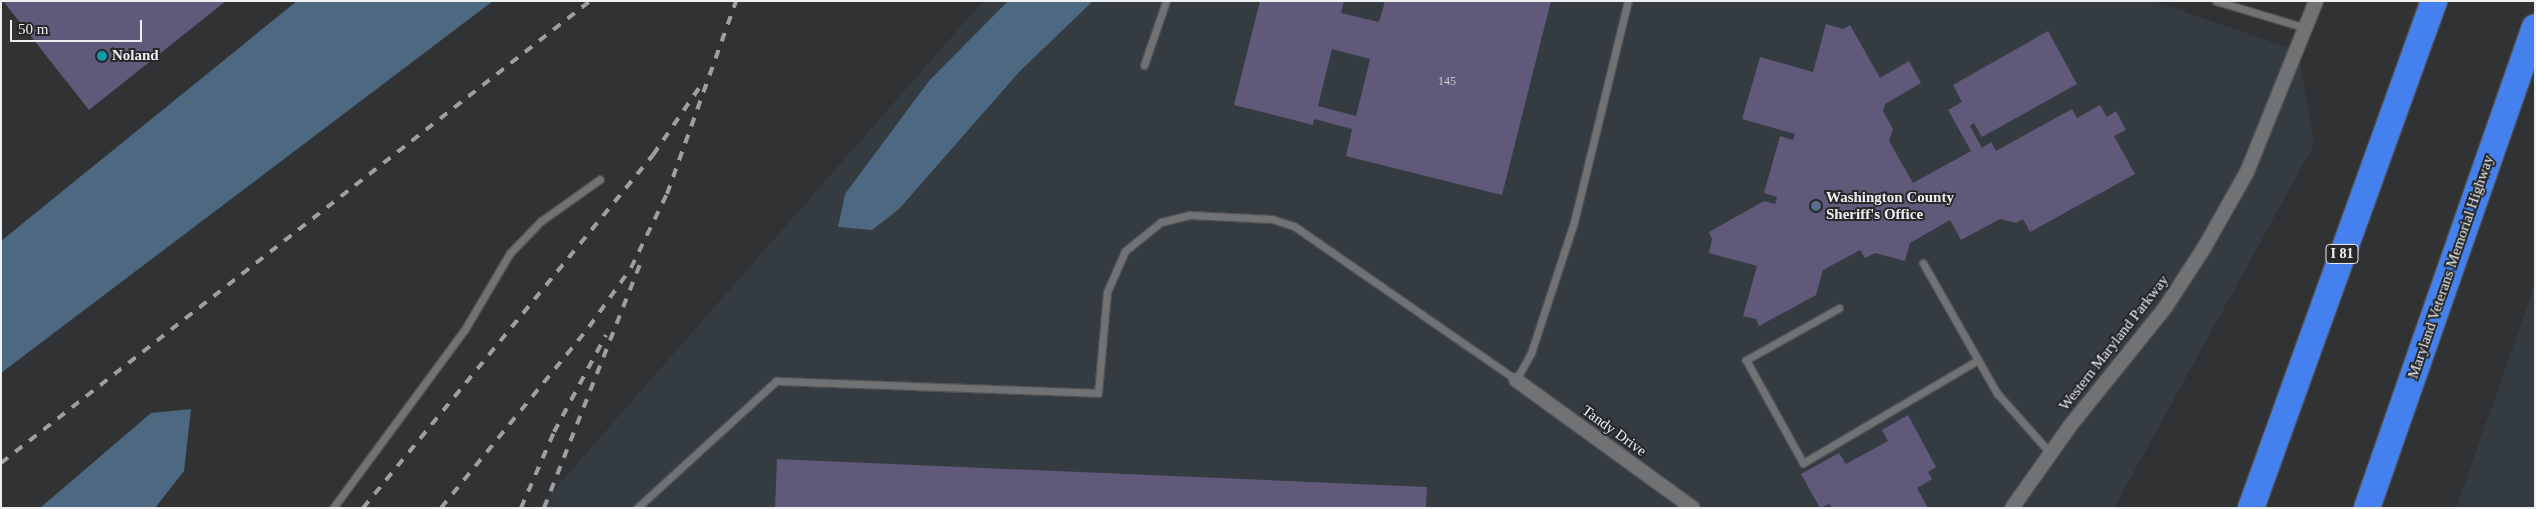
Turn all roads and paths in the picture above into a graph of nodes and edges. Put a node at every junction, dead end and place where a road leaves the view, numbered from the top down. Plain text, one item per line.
1 (1166, 1) edge
2 (1628, 1) edge
3 (2216, 1) edge
4 (2316, 1) edge
5 (2434, 1) edge
6 (2535, 27) edge
7 (2306, 28) junction
8 (1144, 65) dead end
9 (600, 179) dead end
10 (1924, 263) dead end
11 (1839, 308) dead end
12 (1978, 360) junction
13 (1516, 380) junction
14 (2050, 453) junction
15 (333, 508) edge
16 (637, 508) edge
17 (1693, 508) edge
18 (2012, 508) edge
19 (2251, 508) edge
20 (2367, 508) edge

1 - 8 lane
2 - 13 lane
3 - 7 lane
4 - 7 street, Western Maryland Parkway
5 - 19 highway, I 81
6 - 20 highway, Maryland Veterans Memorial Highway
7 - 14 street, Western Maryland Parkway
9 - 15 lane
10 - 12 lane
11 - 12 lane
12 - 14 lane
13 - 16 lane
13 - 17 street, Tandy Drive
14 - 18 street, Western Maryland Parkway

